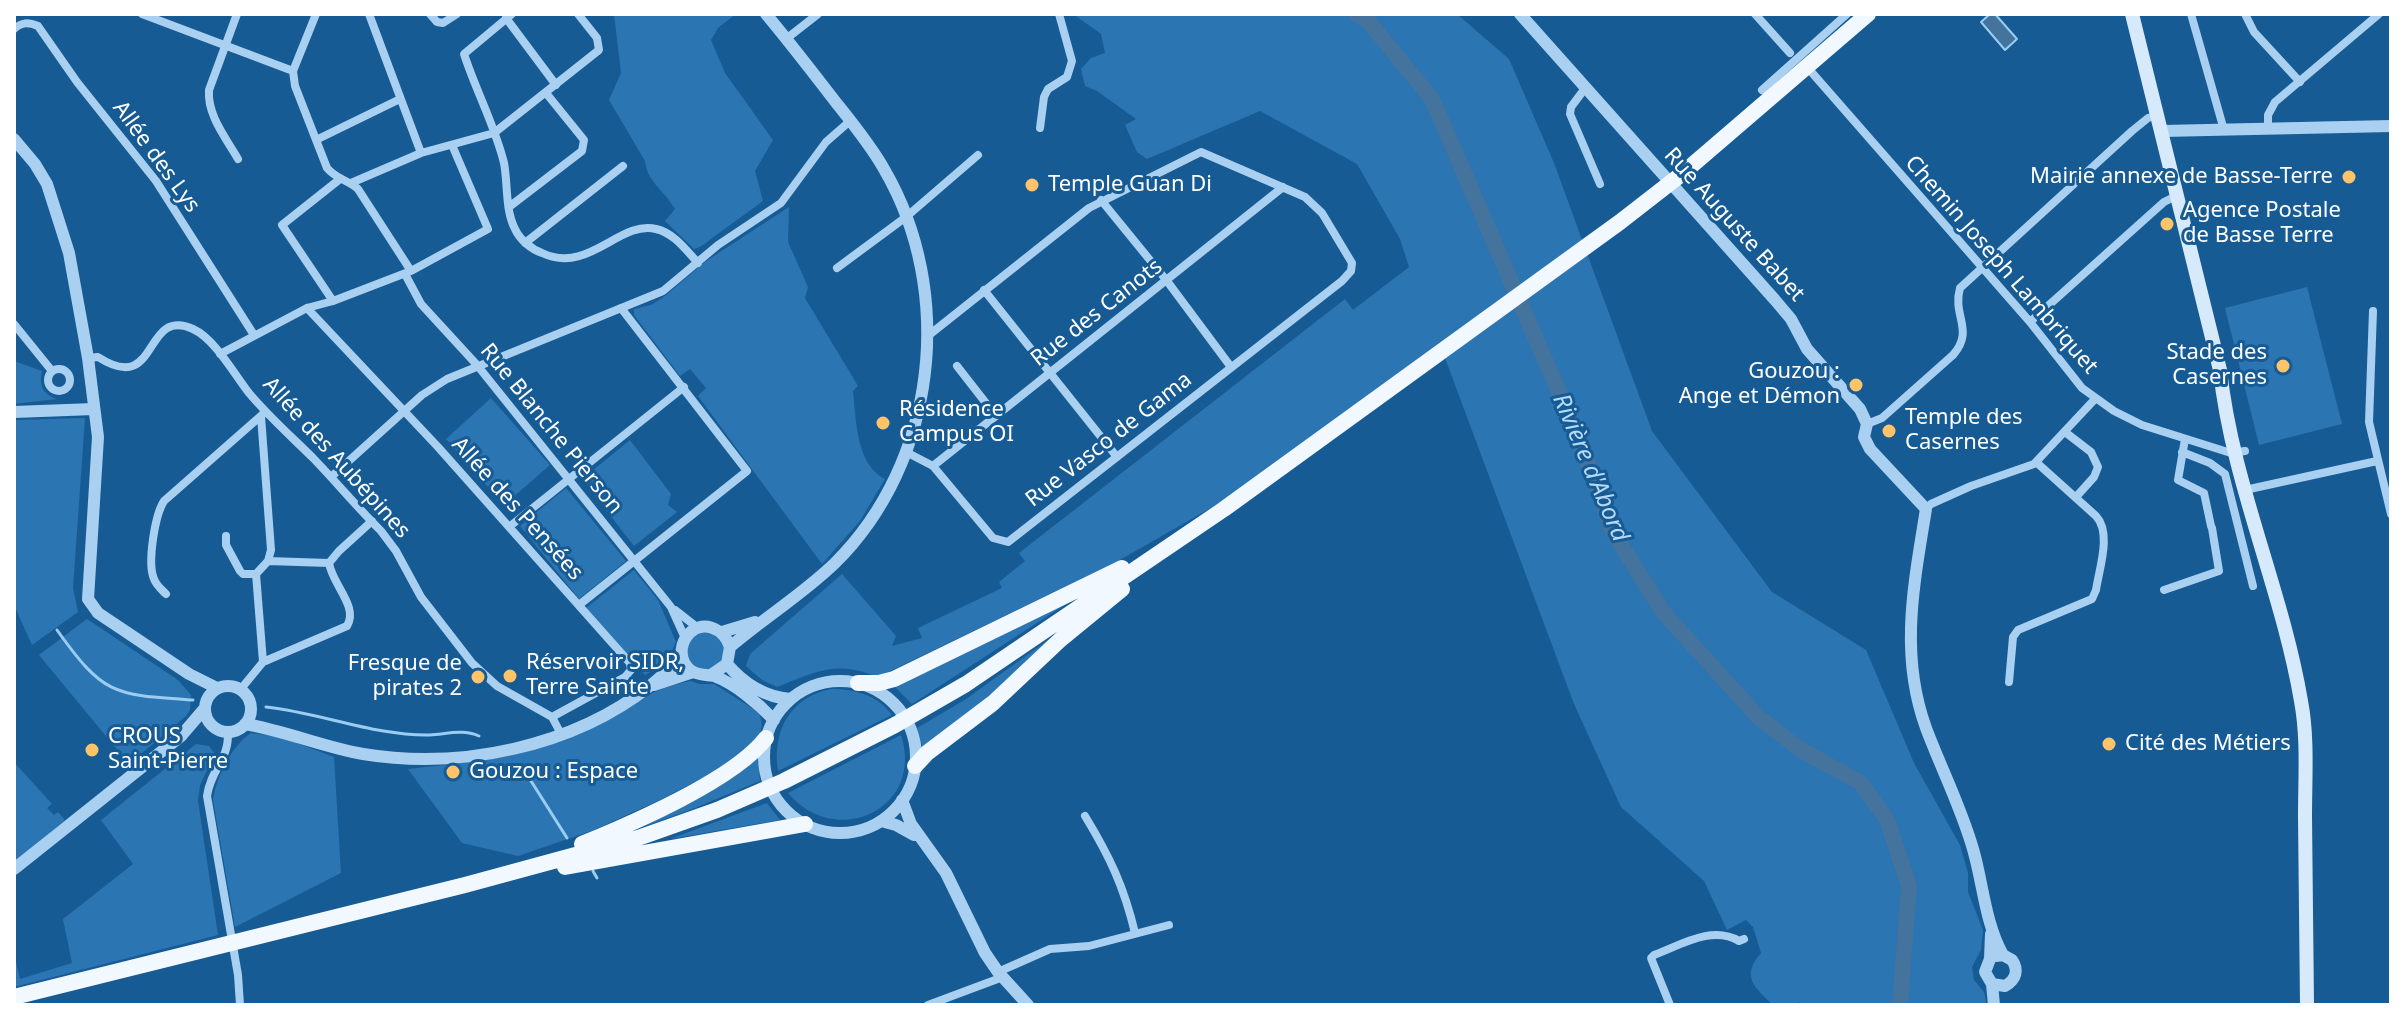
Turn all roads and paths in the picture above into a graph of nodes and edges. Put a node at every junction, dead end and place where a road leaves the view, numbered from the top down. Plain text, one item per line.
1 (142, 14) edge
2 (237, 14) edge
3 (316, 14) edge
4 (430, 14) edge
5 (457, 14) edge
6 (578, 14) edge
7 (766, 14) edge
8 (818, 14) edge
9 (1059, 14) edge
10 (1520, 14) edge
11 (1755, 14) edge
12 (1847, 14) edge
13 (1868, 14) edge
14 (2132, 14) edge
15 (2191, 14) edge
16 (2245, 14) edge
17 (2379, 14) edge
18 (372, 15) edge
19 (509, 16) edge
20 (19, 22) edge
21 (786, 39) junction
22 (226, 46) junction
23 (1790, 53) dead end
24 (1807, 67) junction
25 (293, 71) junction
26 (2300, 82) junction
27 (556, 85) junction
28 (1586, 87) junction
29 (1762, 90) dead end
30 (546, 93) junction
31 (400, 99) junction
32 (2158, 115) junction
33 (850, 121) junction
34 (2391, 126) edge
35 (1040, 128) dead end
36 (2268, 129) junction
37 (2224, 130) junction
38 (2162, 131) junction
39 (494, 133) junction
40 (14, 139) edge
41 (316, 140) junction
42 (452, 145) junction
43 (421, 153) junction
44 (978, 155) dead end
45 (238, 159) dead end
46 (623, 166) dead end
47 (340, 179) junction
48 (351, 183) junction
49 (1600, 184) dead end
50 (1283, 187) junction
51 (2171, 198) junction
52 (1101, 200) junction
53 (509, 207) junction
54 (906, 217) junction
55 (525, 243) junction
56 (698, 263) junction
57 (1982, 267) junction
58 (837, 268) dead end
59 (408, 272) junction
60 (1167, 281) junction
61 (984, 290) junction
62 (333, 301) junction
63 (307, 308) junction
64 (621, 308) junction
65 (2373, 311) dead end
66 (2032, 320) junction
67 (14, 324) edge
68 (254, 335) junction
69 (929, 335) junction
70 (220, 354) junction
71 (88, 358) junction
72 (477, 365) junction
73 (957, 366) dead end
74 (1231, 367) junction
75 (52, 371) dead end
76 (1050, 373) junction
77 (684, 387) junction
78 (2095, 399) junction
79 (94, 409) junction
80 (14, 412) edge
81 (405, 413) junction
82 (264, 414) junction
83 (996, 416) junction
84 (1867, 424) junction
85 (2065, 432) junction
86 (2185, 439) junction
87 (906, 452) junction
88 (2182, 452) junction
89 (2240, 452) junction
90 (1117, 457) junction
91 (2377, 461) junction
92 (2036, 462) junction
93 (933, 466) junction
94 (331, 477) junction
95 (569, 479) junction
96 (2249, 489) junction
97 (2076, 497) junction
98 (1224, 509) junction
99 (1926, 509) junction
100 (2391, 514) edge
101 (372, 521) junction
102 (509, 527) junction
103 (226, 536) dead end
104 (268, 561) junction
105 (634, 561) junction
106 (329, 563) junction
107 (256, 574) junction
108 (2253, 586) dead end
109 (2164, 590) dead end
110 (166, 594) dead end
111 (579, 605) junction
112 (671, 607) junction
113 (762, 620) junction
114 (698, 628) junction
115 (722, 632) junction
116 (685, 638) junction
117 (730, 647) junction
118 (682, 656) junction
119 (263, 662) junction
120 (727, 664) junction
121 (693, 672) junction
122 (189, 674) junction
123 (711, 675) junction
124 (2009, 682) dead end
125 (858, 683) junction
126 (651, 686) junction
127 (217, 688) junction
128 (240, 690) junction
129 (790, 699) junction
130 (206, 704) junction
131 (251, 711) junction
132 (552, 717) junction
133 (774, 720) junction
134 (245, 724) junction
135 (213, 727) junction
136 (279, 730) junction
137 (228, 732) junction
138 (561, 734) junction
139 (181, 736) junction
140 (766, 738) junction
141 (915, 766) junction
142 (902, 800) junction
143 (1085, 816) dead end
144 (881, 821) junction
145 (805, 824) junction
146 (924, 841) junction
147 (14, 869) edge
148 (522, 869) junction
149 (465, 885) junction
150 (1169, 925) dead end
151 (1135, 933) junction
152 (1744, 939) dead end
153 (1996, 957) junction
154 (1000, 974) junction
155 (1998, 985) junction
156 (14, 997) edge
157 (240, 1005) edge
158 (928, 1005) edge
159 (1028, 1005) edge
160 (1670, 1005) edge
161 (1996, 1005) edge
162 (2307, 1005) edge

1 - 22 street
2 - 22 street
3 - 25 street
4 - 5 street
6 - 27 street
7 - 21 street
8 - 21 street
9 - 35 street
10 - 28 street, Rue Auguste Babet
11 - 23 street
12 - 29 street
13 - 24 main road
14 - 32 main road
15 - 37 street
16 - 26 street
17 - 26 street
18 - 31 street
19 - 27 street
19 - 39 street
20 - 68 street, Allée des Lys
21 - 33 street
22 - 25 street
22 - 45 street
24 - 57 street, Chemin Joseph Lambriquet
24 - 98 main road
25 - 41 street
26 - 36 street
27 - 30 street
28 - 49 street
28 - 84 street, Rue Auguste Babet
30 - 39 street
30 - 53 street
31 - 41 street
31 - 43 street
32 - 38 main road
32 - 57 street
33 - 54 street
33 - 56 street
34 - 36 street
36 - 37 street
37 - 38 street
38 - 51 main road
39 - 42 street
39 - 53 street
40 - 71 street
41 - 47 street
42 - 43 street
42 - 59 street
43 - 48 street
44 - 54 street
46 - 55 street
47 - 48 street
47 - 62 street
48 - 59 street, Rue Blanche Pierson
50 - 52 street
50 - 60 street, Rue des Canots
50 - 74 street, Rue Vasco de Gama
51 - 66 street
51 - 89 main road
52 - 60 street
52 - 61 street
53 - 55 street
54 - 58 street
54 - 69 street
55 - 56 street
56 - 64 street
57 - 66 street, Chemin Joseph Lambriquet
57 - 84 street
59 - 62 street
59 - 72 street, Rue Blanche Pierson
60 - 74 street
60 - 76 street, Rue des Canots
61 - 69 street
61 - 76 street
62 - 63 street
63 - 68 street
63 - 81 street, Allée des Pensées
64 - 72 street
64 - 77 street
65 - 91 street
66 - 78 street, Chemin Joseph Lambriquet
67 - 75 street
68 - 70 street
69 - 87 street
70 - 71 street, Allée des Aubépines
70 - 82 street, Allée des Aubépines
71 - 79 street
72 - 81 street
72 - 95 street, Rue Blanche Pierson
73 - 83 street
74 - 90 street, Rue Vasco de Gama
76 - 83 street, Rue des Canots
76 - 90 street
77 - 95 street
77 - 105 street
78 - 85 street
78 - 86 street, Chemin Joseph Lambriquet
79 - 80 street
79 - 122 street
81 - 94 street
81 - 102 street, Allée des Pensées
82 - 94 street, Allée des Aubépines
82 - 104 street
82 - 110 street
83 - 93 street, Rue des Canots
84 - 99 street, Rue Auguste Babet
85 - 92 street
85 - 97 street
86 - 88 street
86 - 89 street, Chemin Joseph Lambriquet
87 - 93 street, Rue Vasco de Gama
87 - 113 street
88 - 108 street
88 - 109 street
89 - 96 main road
90 - 93 street, Rue Vasco de Gama
91 - 96 street
91 - 100 street
92 - 97 street
92 - 99 street
94 - 101 street, Allée des Aubépines
95 - 102 street
95 - 105 street, Rue Blanche Pierson
96 - 162 main road
97 - 124 street
98 - 125 main road
98 - 141 main road
98 - 148 main road
99 - 153 street
101 - 106 street
101 - 132 street, Allée des Aubépines
102 - 111 street, Allée des Pensées
103 - 107 street
104 - 106 street
104 - 107 street
105 - 111 street
105 - 112 street, Rue Blanche Pierson
106 - 119 street
107 - 119 street
111 - 132 street, Allée des Pensées
112 - 114 street, Rue Blanche Pierson
112 - 116 street, Rue Blanche Pierson
113 - 115 street
113 - 117 street
114 - 115 street
114 - 116 street
115 - 117 street
116 - 118 street
117 - 120 street
118 - 121 street
118 - 126 street
119 - 128 street
120 - 123 street
120 - 129 street
121 - 123 street
121 - 126 street
122 - 127 street
122 - 130 street
123 - 133 street
125 - 129 street
125 - 141 street
126 - 138 street
127 - 128 street
127 - 130 street
128 - 131 street
129 - 133 street
130 - 135 street
130 - 139 street
131 - 134 street
131 - 136 street
132 - 138 street
133 - 140 street
134 - 136 street
134 - 137 street
135 - 137 street
135 - 139 street
136 - 138 street
137 - 157 street
139 - 147 street
140 - 145 street
140 - 148 main road
141 - 142 street
142 - 144 street
142 - 146 street
143 - 151 street
144 - 145 street
144 - 146 street
145 - 149 main road
146 - 154 street
148 - 149 main road
149 - 156 main road
150 - 151 street
151 - 154 street
152 - 160 street
153 - 155 street
153 - 155 street
154 - 158 street
154 - 159 street
155 - 161 street

